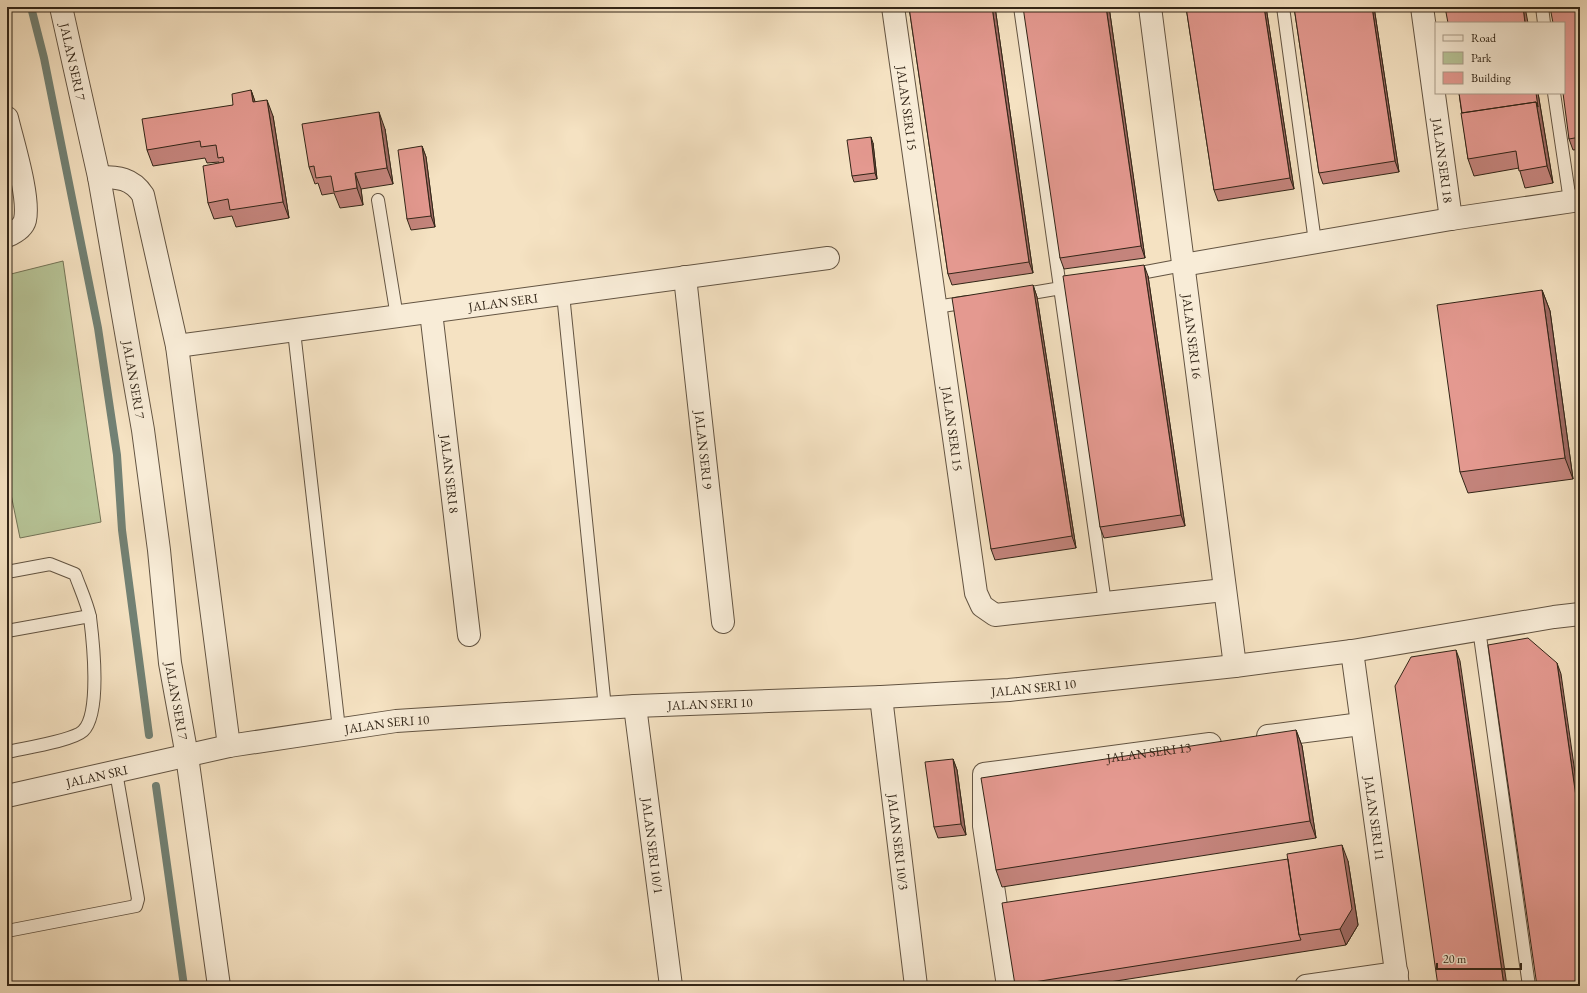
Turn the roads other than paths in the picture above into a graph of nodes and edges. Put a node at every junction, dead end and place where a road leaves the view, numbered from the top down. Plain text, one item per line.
1 (61, 7) edge
2 (893, 7) edge
3 (1020, 7) edge
4 (1150, 7) edge
5 (1283, 7) edge
6 (1422, 7) edge
7 (1542, 7) edge
8 (1544, 22) edge
9 (1554, 94) edge
10 (7, 118) edge
11 (99, 177) junction
12 (378, 200) dead end
13 (1575, 200) edge
14 (1451, 219) junction
15 (7, 236) edge
16 (1315, 242) junction
17 (828, 258) dead end
18 (1183, 265) junction
19 (685, 277) junction
20 (1121, 277) edge
21 (1075, 286) edge
22 (1060, 289) junction
23 (563, 294) junction
24 (1006, 297) edge
25 (982, 300) edge
26 (936, 307) junction
27 (431, 312) junction
28 (397, 317) junction
29 (294, 331) junction
30 (177, 346) junction
31 (7, 572) edge
32 (1224, 590) junction
33 (1105, 603) junction
34 (1580, 614) edge
35 (90, 616) junction
36 (723, 622) dead end
37 (1479, 629) junction
38 (7, 631) edge
39 (469, 636) dead end
40 (1352, 651) junction
41 (1234, 666) junction
42 (881, 697) junction
43 (635, 706) junction
44 (605, 708) junction
45 (1361, 724) junction
46 (339, 729) junction
47 (1251, 738) edge
48 (1227, 741) edge
49 (229, 746) junction
50 (7, 752) edge
51 (187, 756) junction
52 (116, 772) junction
53 (7, 796) edge
54 (7, 931) edge
55 (1397, 979) edge
56 (219, 986) edge
57 (670, 986) edge
58 (916, 986) edge
59 (1008, 986) edge
60 (1306, 986) edge
61 (1529, 986) edge

1 - 11 street, JALAN SERI 7
2 - 26 street, JALAN SERI 15
3 - 22 lane
4 - 18 street, JALAN SERI 16
5 - 16 lane
6 - 14 street, JALAN SERI 18
7 - 8 lane
9 - 13 lane
10 - 15 street
11 - 30 street
11 - 51 street, JALAN SERI 7
12 - 28 lane
13 - 14 street
14 - 16 street
16 - 18 street
17 - 19 street, JALAN SERI
18 - 20 lane
18 - 32 street, JALAN SERI 16
19 - 23 street, JALAN SERI
19 - 36 street, JALAN SERI 9
21 - 22 lane
22 - 24 lane
22 - 33 lane
23 - 27 street, JALAN SERI
23 - 44 lane
25 - 26 lane
26 - 33 street, JALAN SERI 15
27 - 28 street, JALAN SERI
27 - 39 street, JALAN SERI 8
28 - 29 street, JALAN SERI
29 - 30 street, JALAN SERI
29 - 46 lane
30 - 49 street
31 - 35 lane
32 - 33 street, JALAN SERI 15
32 - 41 street, JALAN SERI 16
34 - 37 street
35 - 38 lane
35 - 50 lane
37 - 40 street
37 - 61 lane
40 - 41 street
40 - 45 street, JALAN SERI 11
41 - 42 street, JALAN SERI 10
42 - 43 street, JALAN SERI 10
42 - 58 street, JALAN SERI 10/3
43 - 44 street, JALAN SERI 10
43 - 57 street, JALAN SERI 10/1
44 - 46 street, JALAN SERI 10
45 - 47 street
45 - 55 street, JALAN SERI 11
46 - 49 street, JALAN SERI 10
48 - 59 street, JALAN SERI 13
49 - 51 street, JALAN SERI 10
51 - 52 street, JALAN SRI
51 - 56 street, JALAN SERI 7
52 - 53 street, JALAN SRI
52 - 54 lane
55 - 60 street

